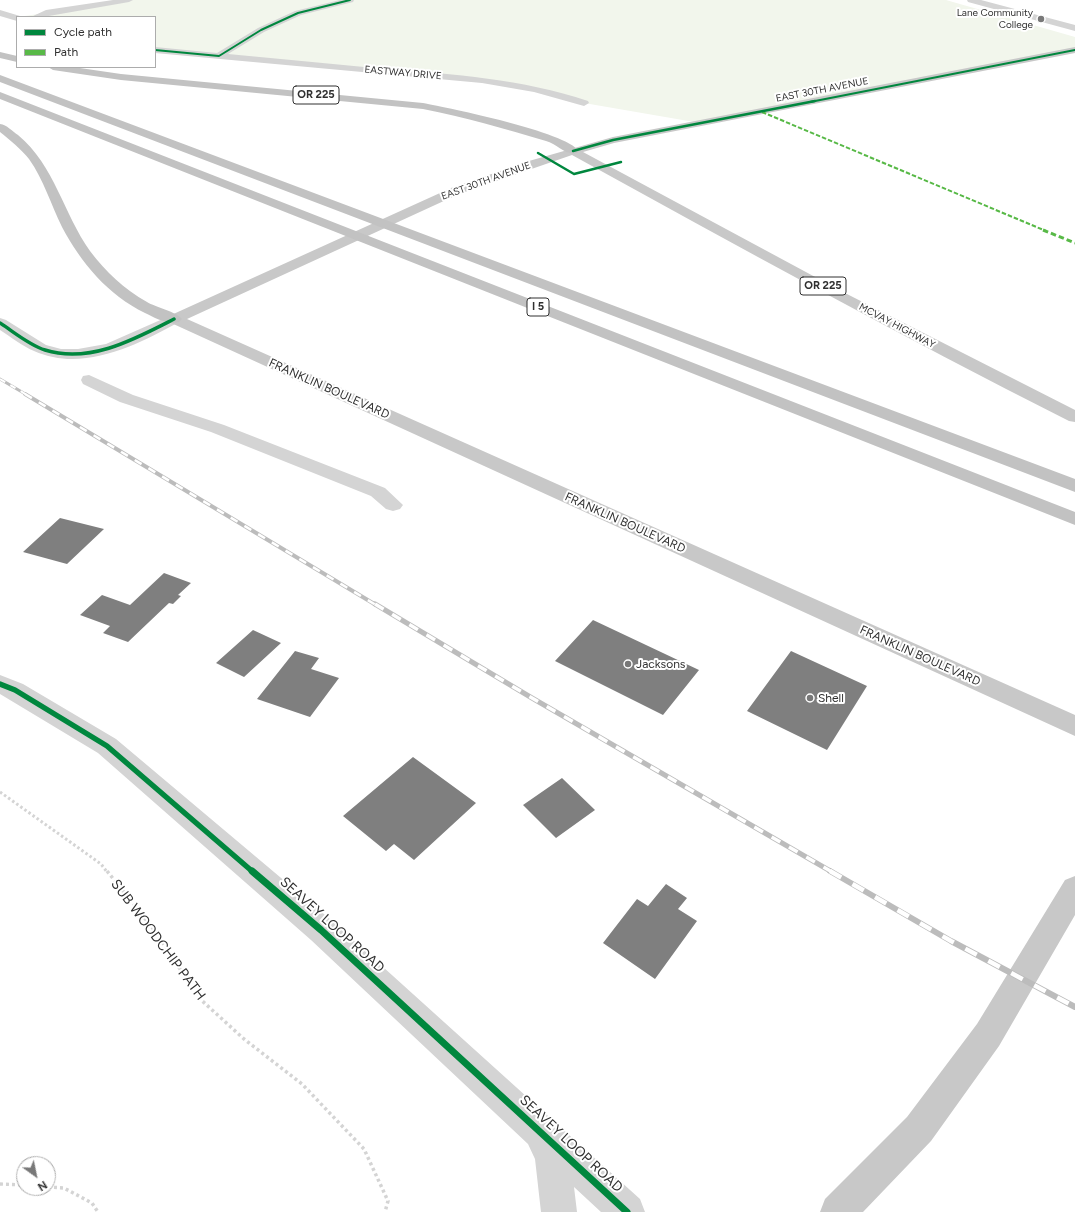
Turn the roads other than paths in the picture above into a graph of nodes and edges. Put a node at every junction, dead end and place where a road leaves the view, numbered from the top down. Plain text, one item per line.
1 (129, 0) edge
2 (350, 0) edge
3 (971, 0) edge
4 (0, 13) edge
5 (38, 16) edge
6 (16, 18) edge
7 (1075, 28) edge
8 (156, 50) edge
9 (1075, 50) edge
10 (0, 55) edge
11 (219, 56) junction
12 (16, 59) edge
13 (60, 68) edge
14 (0, 78) edge
15 (0, 95) edge
16 (584, 103) dead end
17 (0, 127) edge
18 (573, 151) junction
19 (174, 319) junction
20 (0, 324) edge
21 (89, 380) dead end
22 (1075, 417) edge
23 (1075, 486) edge
24 (393, 505) dead end
25 (1075, 519) edge
26 (0, 684) edge
27 (1075, 726) edge
28 (1075, 889) edge
29 (540, 1131) junction
30 (559, 1212) edge
31 (627, 1212) edge
32 (838, 1212) edge

1 - 5 street
2 - 11 street
3 - 7 street
4 - 6 street
8 - 11 street, EASTWAY DRIVE
9 - 18 main road, EAST 30TH AVENUE
10 - 12 highway
11 - 16 street, EASTWAY DRIVE
13 - 18 highway, OR 225
14 - 23 highway, I 5
15 - 25 highway, I 5
17 - 19 highway
18 - 19 main road, EAST 30TH AVENUE
18 - 22 main road, MCVAY HIGHWAY / OR 225
19 - 20 street
19 - 27 main road, FRANKLIN BOULEVARD
21 - 24 street
26 - 29 street, SEAVEY LOOP ROAD
28 - 32 main road
29 - 30 street
29 - 31 street, SEAVEY LOOP ROAD

